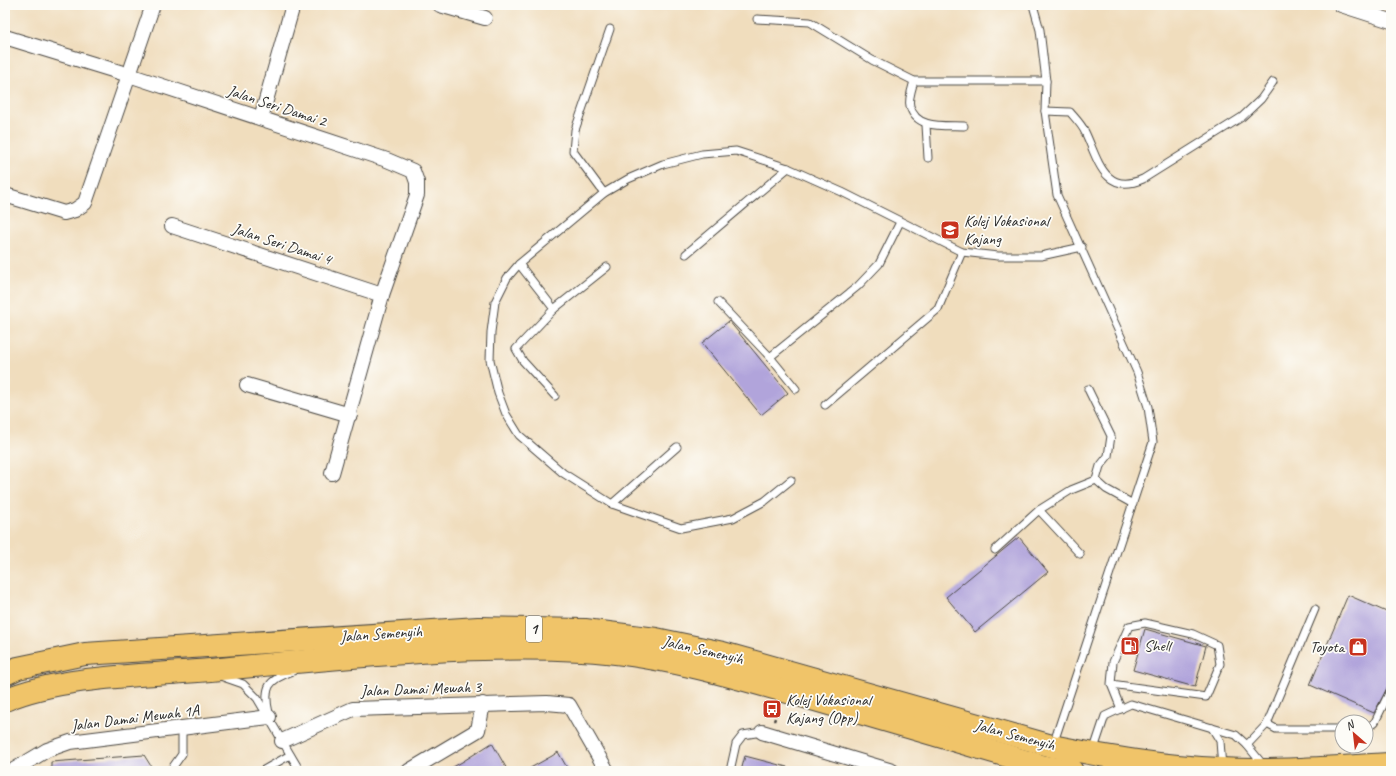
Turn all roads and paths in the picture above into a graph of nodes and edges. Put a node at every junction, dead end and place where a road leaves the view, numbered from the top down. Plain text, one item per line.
1 (153, 5) edge
2 (293, 5) edge
3 (440, 5) edge
4 (1033, 5) edge
5 (1341, 5) edge
6 (485, 18) dead end
7 (757, 19) dead end
8 (1391, 21) edge
9 (610, 29) dead end
10 (5, 37) edge
11 (129, 75) junction
12 (914, 81) junction
13 (1046, 81) junction
14 (1273, 82) dead end
15 (1045, 111) junction
16 (261, 118) junction
17 (926, 125) junction
18 (964, 126) dead end
19 (928, 158) dead end
20 (788, 168) junction
21 (604, 193) junction
22 (5, 195) edge
23 (900, 222) junction
24 (172, 226) dead end
25 (1082, 247) junction
26 (962, 252) junction
27 (686, 254) dead end
28 (519, 264) junction
29 (607, 267) dead end
30 (382, 295) junction
31 (718, 302) dead end
32 (554, 309) junction
33 (770, 357) junction
34 (247, 386) dead end
35 (796, 389) dead end
36 (1088, 389) dead end
37 (555, 396) dead end
38 (825, 405) dead end
39 (350, 415) junction
40 (677, 447) dead end
41 (332, 473) dead end
42 (791, 480) dead end
43 (1096, 480) junction
44 (612, 504) junction
45 (1133, 504) junction
46 (1039, 510) junction
47 (995, 550) dead end
48 (1080, 554) dead end
49 (1315, 609) dead end
50 (351, 657) junction
51 (185, 673) junction
52 (5, 674) edge
53 (1111, 684) junction
54 (1391, 689) edge
55 (5, 700) edge
56 (483, 704) junction
57 (1121, 709) junction
58 (270, 717) junction
59 (1374, 723) edge
60 (1267, 724) junction
61 (1212, 728) junction
62 (182, 729) junction
63 (1334, 729) edge
64 (762, 732) joint
65 (282, 741) junction
66 (1247, 744) junction
67 (1092, 754) junction
68 (290, 755) junction
69 (1049, 756) junction
70 (1391, 764) edge
71 (1357, 768) edge
72 (1222, 769) junction
73 (1266, 770) junction
74 (12, 771) edge
75 (170, 771) edge
76 (262, 771) edge
77 (300, 771) edge
78 (409, 771) edge
79 (607, 771) edge
80 (730, 771) edge
81 (892, 771) edge
82 (1072, 771) edge

1 - 11 street
2 - 16 street
3 - 6 street
4 - 13 lane
5 - 8 street
7 - 12 lane
9 - 21 lane
10 - 11 street, Jalan Seri Damai 2
11 - 16 street, Jalan Seri Damai 2
11 - 22 street
12 - 13 lane
12 - 17 lane
13 - 15 lane
14 - 15 lane
15 - 25 lane
16 - 30 street, Jalan Seri Damai 2
17 - 18 lane
17 - 19 lane
20 - 21 lane
20 - 23 lane
20 - 27 lane
21 - 28 lane
23 - 26 lane
23 - 33 lane
24 - 30 street, Jalan Seri Damai 4
25 - 26 lane
25 - 45 lane
26 - 38 lane
28 - 32 lane
28 - 44 lane
29 - 32 lane
30 - 39 street
31 - 33 lane
32 - 37 lane
33 - 35 lane
34 - 39 street
36 - 43 lane
39 - 41 street
40 - 44 lane
42 - 44 lane
43 - 45 lane
43 - 46 lane
45 - 69 lane
46 - 47 lane
46 - 48 lane
49 - 60 lane
50 - 51 main road, Jalan Semenyih / 1
50 - 58 lane
50 - 69 main road, Jalan Semenyih / 1
51 - 55 main road, Jalan Semenyih / 1
51 - 58 lane
52 - 69 main road, Jalan Semenyih / 1
53 - 53 lane
53 - 57 lane
54 - 59 lane
56 - 65 street, Jalan Damai Mewah 3
56 - 78 street
56 - 79 street, Jalan Damai Mewah 3
57 - 61 lane
57 - 67 lane
58 - 62 street, Jalan Damai Mewah 1A
58 - 65 lane
60 - 63 lane
60 - 66 lane
61 - 66 lane
61 - 72 lane
62 - 74 street, Jalan Damai Mewah 1A
62 - 75 lane
64 - 80 lane
64 - 81 street
65 - 68 lane
66 - 73 lane
67 - 69 main road, Jalan Semenyih / 1
67 - 72 main road, Jalan Semenyih / 1
68 - 76 lane
68 - 77 lane
69 - 82 main road, Jalan Semenyih / 1
70 - 71 main road, Jalan Semenyih / 1
71 - 73 main road, Jalan Semenyih / 1
72 - 73 main road, Jalan Semenyih / 1

